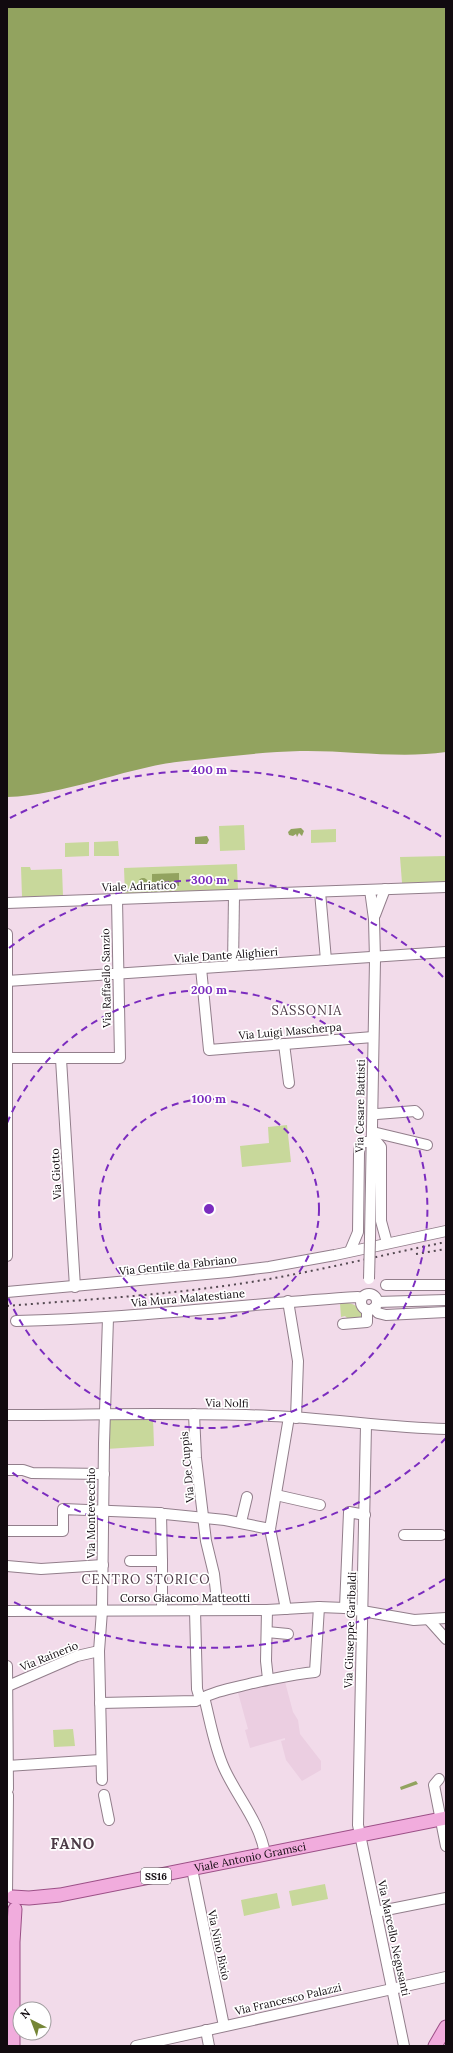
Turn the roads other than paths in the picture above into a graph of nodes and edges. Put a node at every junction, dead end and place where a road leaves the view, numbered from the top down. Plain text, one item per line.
1 (446, 887) edge
2 (385, 889) junction
3 (370, 890) junction
4 (320, 892) junction
5 (234, 895) junction
6 (117, 898) junction
7 (7, 903) edge
8 (374, 919) junction
9 (7, 934) edge
10 (446, 952) edge
11 (375, 957) junction
12 (326, 960) junction
13 (233, 966) junction
14 (201, 968) junction
15 (118, 974) junction
16 (7, 981) edge
17 (373, 1037) junction
18 (284, 1044) junction
19 (8, 1054) edge
20 (61, 1059) junction
21 (289, 1083) dead end
22 (377, 1114) dead end
23 (418, 1114) dead end
24 (379, 1136) junction
25 (427, 1144) dead end
26 (446, 1231) edge
27 (387, 1243) junction
28 (350, 1251) junction
29 (7, 1256) edge
30 (386, 1285) dead end
31 (446, 1285) edge
32 (74, 1287) junction
33 (7, 1292) edge
34 (365, 1296) junction
35 (446, 1300) edge
36 (288, 1301) junction
37 (373, 1307) junction
38 (446, 1312) edge
39 (108, 1318) junction
40 (16, 1321) dead end
41 (344, 1324) dead end
42 (105, 1414) junction
43 (194, 1414) junction
44 (7, 1415) edge
45 (292, 1417) junction
46 (366, 1425) junction
47 (446, 1429) edge
48 (7, 1470) edge
49 (104, 1474) junction
50 (276, 1495) junction
51 (247, 1497) dead end
52 (320, 1505) dead end
53 (103, 1510) junction
54 (163, 1514) junction
55 (365, 1515) junction
56 (203, 1517) junction
57 (241, 1522) junction
58 (270, 1529) junction
59 (7, 1531) edge
60 (404, 1535) dead end
61 (441, 1535) dead end
62 (162, 1560) junction
63 (130, 1561) dead end
64 (103, 1565) junction
65 (7, 1566) edge
66 (319, 1607) junction
67 (345, 1608) junction
68 (286, 1609) junction
69 (162, 1610) junction
70 (195, 1610) junction
71 (218, 1610) junction
72 (267, 1610) junction
73 (7, 1611) edge
74 (102, 1611) junction
75 (363, 1611) junction
76 (444, 1618) edge
77 (429, 1620) junction
78 (267, 1632) junction
79 (288, 1634) dead end
80 (446, 1639) edge
81 (99, 1651) junction
82 (7, 1666) edge
83 (268, 1679) junction
84 (8, 1686) edge
85 (202, 1698) junction
86 (100, 1703) junction
87 (8, 1708) edge
88 (100, 1760) junction
89 (7, 1766) edge
90 (439, 1779) dead end
91 (102, 1780) dead end
92 (104, 1796) dead end
93 (8, 1810) edge
94 (443, 1818) edge
95 (109, 1820) dead end
96 (360, 1835) junction
97 (446, 1846) edge
98 (265, 1854) junction
99 (192, 1869) junction
100 (446, 1898) edge
101 (11, 1903) edge
102 (376, 1912) junction
103 (7, 1925) edge
104 (12, 1942) junction
105 (446, 1977) edge
106 (392, 1988) junction
107 (224, 2026) junction
108 (446, 2027) edge
109 (206, 2030) junction
110 (13, 2046) edge
111 (136, 2046) edge
112 (209, 2046) edge
113 (404, 2046) edge
114 (435, 2046) edge

1 - 2 street, Viale Adriatico
2 - 3 street, Viale Adriatico
2 - 8 street, Via Cesare Battisti
3 - 4 street, Viale Adriatico
3 - 8 street, Via Cesare Battisti
4 - 5 street, Viale Adriatico
4 - 12 street
5 - 6 street, Viale Adriatico
5 - 13 street
6 - 7 street, Viale Adriatico
6 - 15 street, Via Raffaello Sanzio
8 - 11 street, Via Cesare Battisti
9 - 16 street
10 - 11 street, Viale Dante Alighieri
11 - 12 street, Viale Dante Alighieri
11 - 17 street, Via Cesare Battisti
12 - 13 street, Viale Dante Alighieri
13 - 14 street, Viale Dante Alighieri
14 - 15 street, Viale Dante Alighieri
14 - 18 street, Via Luigi Mascherpa
15 - 16 street, Viale Dante Alighieri
15 - 20 street, Via Raffaello Sanzio
16 - 19 street
17 - 18 street, Via Luigi Mascherpa
17 - 24 street, Via Cesare Battisti
18 - 21 street
19 - 20 street
19 - 29 street
20 - 32 street, Via Giotto
22 - 23 street
24 - 25 street
24 - 27 street
24 - 28 street
24 - 34 street, Via Cesare Battisti, bridge
26 - 27 street, Via Gentile da Fabriano
27 - 28 street, Via Gentile da Fabriano
28 - 32 street, Via Gentile da Fabriano
30 - 31 street
32 - 33 street, Via Gentile da Fabriano
34 - 36 street, Via Mura Malatestiane
34 - 37 street
34 - 37 street
35 - 37 street
36 - 39 street, Via Mura Malatestiane
36 - 45 street
37 - 38 street
37 - 41 street
39 - 40 street, Via Mura Malatestiane
39 - 42 street, Via Montevecchio
42 - 43 street, Via Nolfi
42 - 44 street, Via Nolfi
42 - 49 street, Via Montevecchio
43 - 45 street, Via Nolfi
43 - 56 street, Via De Cuppis
45 - 46 street, Via Nolfi
45 - 50 street
46 - 47 street, Via Nolfi
46 - 55 street, Via Giuseppe Garibaldi
48 - 49 street
49 - 53 street, Via Montevecchio
50 - 52 street
50 - 58 street
51 - 57 street
53 - 54 street
53 - 59 street
53 - 64 street, Via Montevecchio
54 - 56 street
54 - 62 street
55 - 67 street
55 - 75 street, Via Giuseppe Garibaldi
56 - 57 street
56 - 71 street, Via De Cuppis
57 - 58 street
58 - 68 street
60 - 61 street
62 - 63 street
62 - 69 street
64 - 65 street
64 - 74 street, Via Montevecchio
66 - 67 street, Corso Giacomo Matteotti
66 - 68 street, Corso Giacomo Matteotti
66 - 83 street
67 - 75 street, Corso Giacomo Matteotti
68 - 72 street, Corso Giacomo Matteotti
69 - 70 street, Corso Giacomo Matteotti
69 - 74 street, Corso Giacomo Matteotti
70 - 71 street, Corso Giacomo Matteotti
70 - 85 street
71 - 72 street, Corso Giacomo Matteotti
72 - 78 street
73 - 74 street, Corso Giacomo Matteotti
74 - 81 street, Via Montevecchio
75 - 77 street, Corso Giacomo Matteotti
75 - 96 street, Via Giuseppe Garibaldi
76 - 77 street, Corso Giacomo Matteotti
77 - 80 street
78 - 79 street
78 - 83 street
81 - 84 street, Via Rainerio
81 - 86 street, Via Montevecchio
82 - 84 street
83 - 85 street
84 - 87 street
85 - 86 street
85 - 98 street
86 - 88 street, Via Montevecchio
87 - 89 street
88 - 89 street
88 - 91 street, Via Montevecchio
89 - 93 street
90 - 94 street
92 - 95 street
93 - 101 street
94 - 96 main road, Viale Antonio Gramsci / SS16
94 - 97 street
96 - 98 main road, Viale Antonio Gramsci / SS16
96 - 102 street, Via Marcello Negusanti
98 - 99 main road, Viale Antonio Gramsci / SS16
99 - 101 main road, Viale Antonio Gramsci / SS16
99 - 107 street, Via Nino Bixio
100 - 102 street
101 - 104 main road
102 - 106 street, Via Marcello Negusanti
103 - 104 main road
104 - 110 main road
105 - 106 street, Via Francesco Palazzi
106 - 107 street, Via Francesco Palazzi
106 - 113 street, Via Marcello Negusanti
107 - 109 street, Via Francesco Palazzi
108 - 114 main road
109 - 111 street, Via Francesco Palazzi
109 - 112 street

